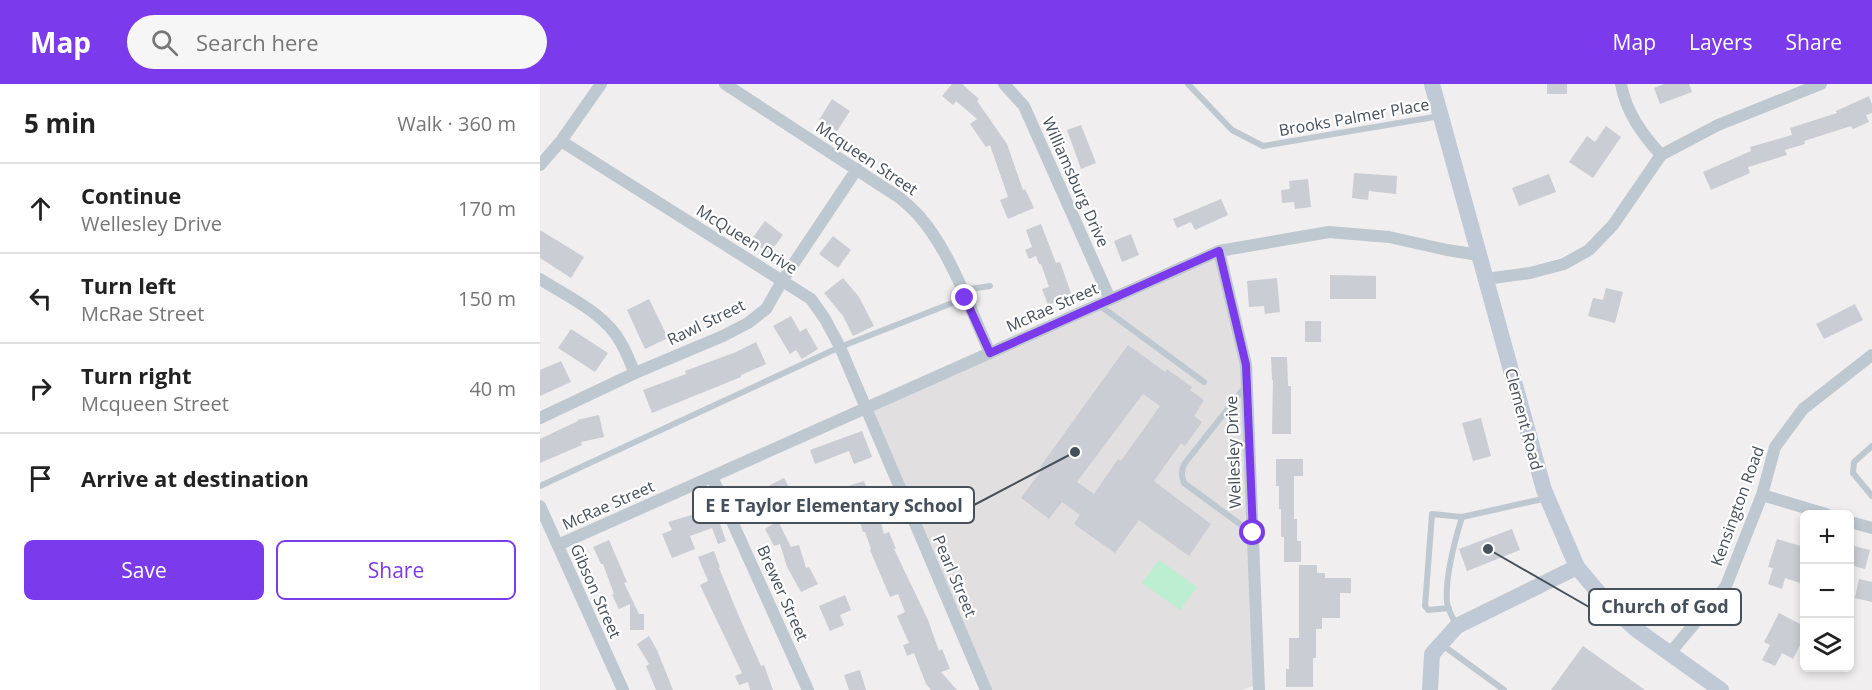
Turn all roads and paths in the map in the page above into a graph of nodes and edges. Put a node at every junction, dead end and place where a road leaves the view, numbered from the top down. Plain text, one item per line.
1 (601, 84) edge
2 (725, 84) edge
3 (1004, 84) edge
4 (1188, 84) edge
5 (1432, 84) edge
6 (1621, 84) edge
7 (1821, 84) edge
8 (1441, 116) junction
9 (561, 141) junction
10 (1661, 155) junction
11 (540, 165) edge
12 (856, 169) junction
13 (1219, 251) junction
14 (1479, 255) junction
15 (540, 279) edge
16 (1486, 279) junction
17 (782, 281) junction
18 (990, 286) dead end
19 (965, 298) junction
20 (1104, 302) junction
21 (840, 347) junction
22 (990, 353) junction
23 (1872, 355) edge
24 (635, 374) junction
25 (1204, 382) dead end
26 (1247, 384) junction
27 (866, 408) junction
28 (540, 418) edge
29 (1872, 446) edge
30 (712, 477) junction
31 (540, 486) edge
32 (1762, 495) junction
33 (1872, 496) edge
34 (1547, 498) junction
35 (540, 506) edge
36 (1813, 510) edge
37 (1462, 518) junction
38 (1854, 523) edge
39 (1872, 528) edge
40 (1253, 533) junction
41 (558, 545) junction
42 (1576, 567) junction
43 (1449, 608) junction
44 (1457, 626) junction
45 (1441, 644) junction
46 (1670, 653) junction
47 (623, 690) edge
48 (808, 690) edge
49 (986, 690) edge
50 (1259, 690) edge
51 (1430, 690) edge
52 (1504, 690) edge
53 (1721, 690) edge

1 - 9 street
2 - 12 street, Mcqueen Street
3 - 20 street, Williamsburg Drive
4 - 8 lane, Brooks Palmer Place
5 - 8 street, Clement Road
6 - 10 street
7 - 10 street
8 - 14 street, Clement Road
9 - 11 street
9 - 17 street, McQueen Drive
10 - 16 street
12 - 17 street, Rawl Street
12 - 19 street, Mcqueen Street
13 - 14 street, McRae Street
13 - 20 street, McRae Street
13 - 26 street, Wellesley Drive
14 - 16 street, Clement Road
15 - 24 street
16 - 34 street, Clement Road
17 - 21 street, McQueen Drive
17 - 24 street, Rawl Street
18 - 19 lane
19 - 21 lane
19 - 22 street, Mcqueen Street
20 - 22 street, McRae Street
20 - 25 lane
21 - 27 street, McQueen Drive
21 - 31 lane
22 - 27 street, McRae Street
23 - 32 street, Kensington Road
24 - 28 street, Rawl Street
26 - 40 street, Wellesley Drive
26 - 40 lane
27 - 30 street, McRae Street
27 - 49 street, Pearl Street
29 - 33 lane
30 - 41 street, McRae Street
30 - 48 street, Brewer Street
32 - 36 street
32 - 46 street, Kensington Road
34 - 37 lane
34 - 42 street, Clement Road
35 - 41 street, Gibson Street
37 - 43 lane
37 - 43 lane
38 - 39 street
40 - 50 street, Wellesley Drive
41 - 47 street, Gibson Street
42 - 44 street
42 - 46 street, Clement Road
43 - 44 lane
44 - 45 street
45 - 51 street
45 - 52 lane
46 - 53 street, Clement Road

